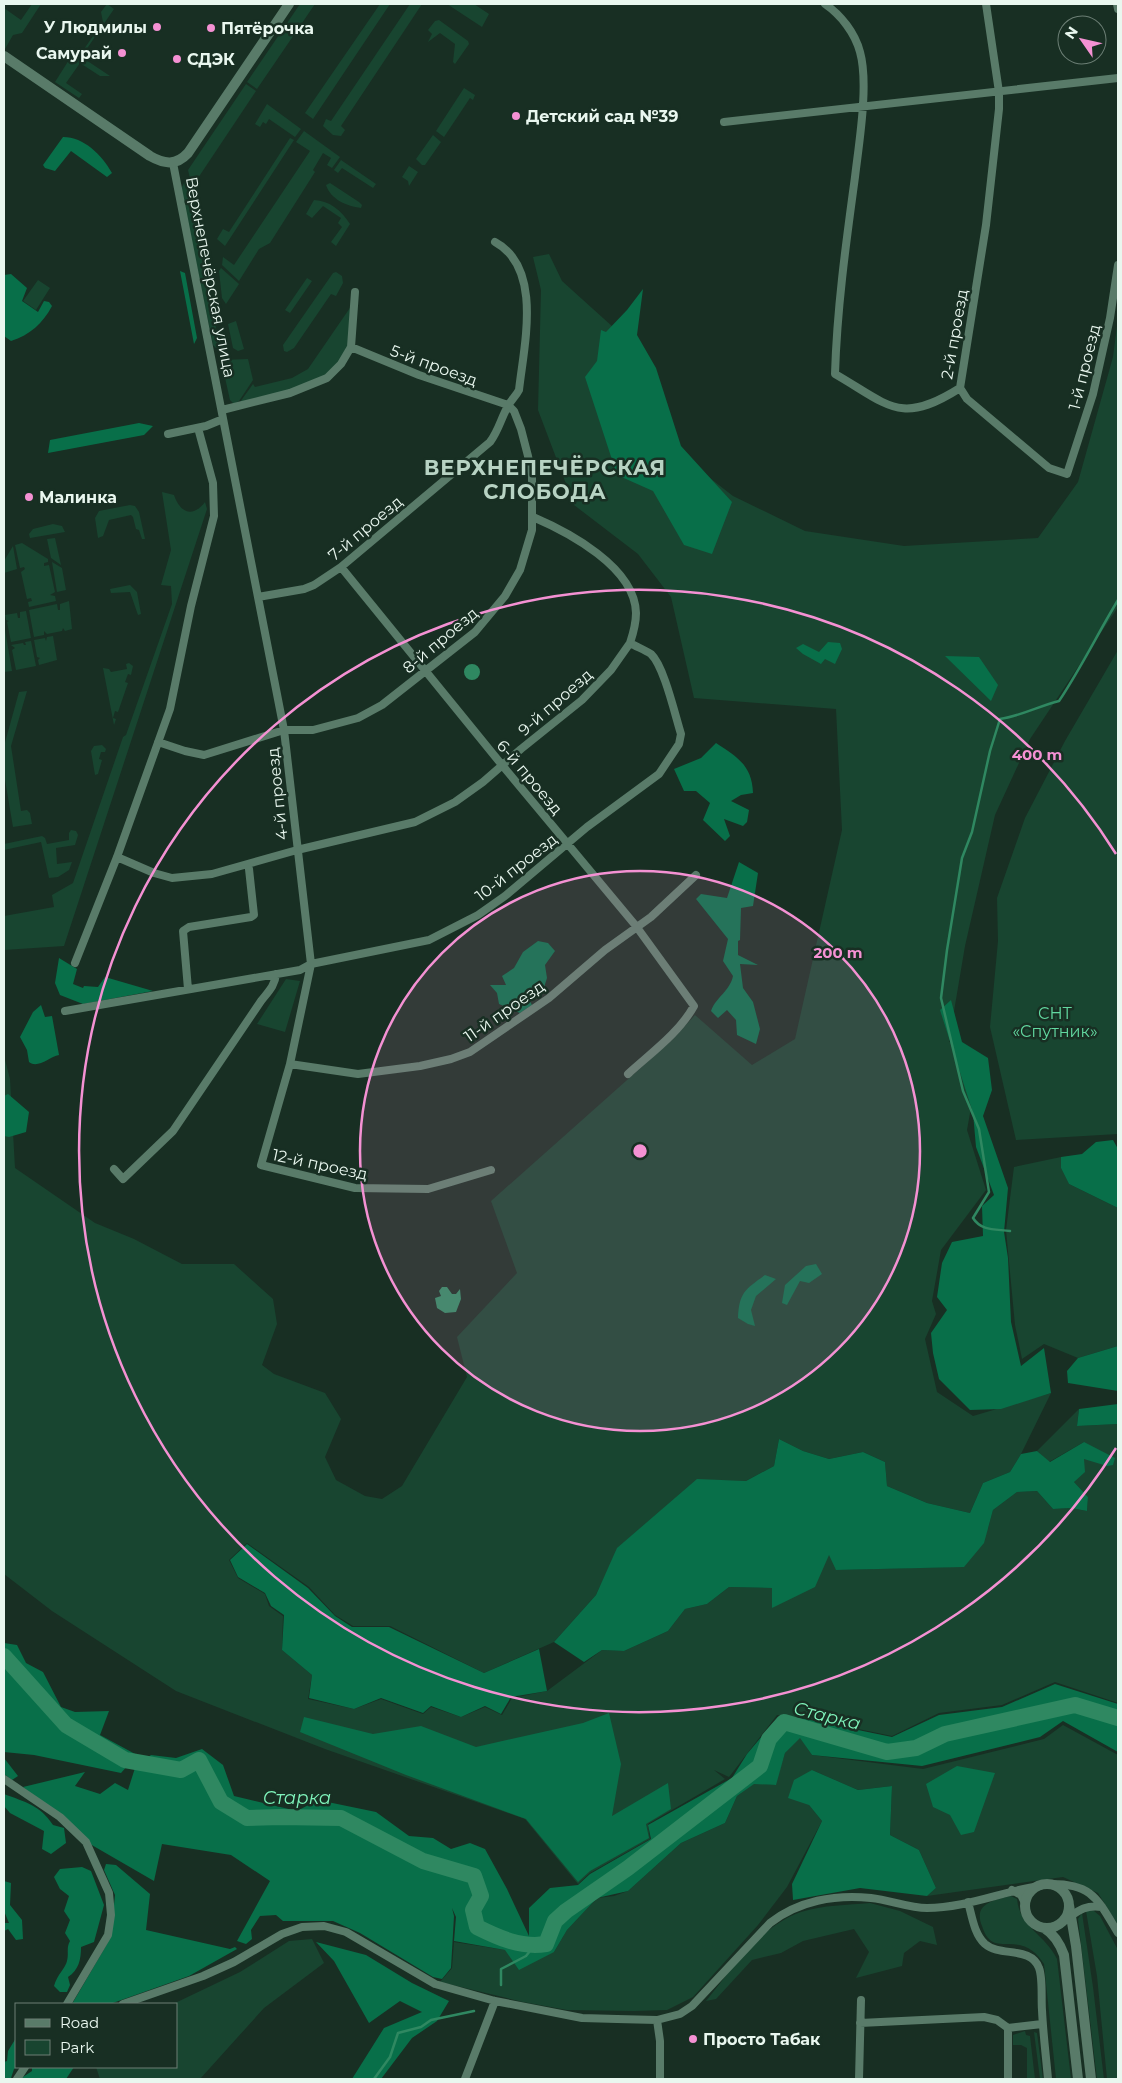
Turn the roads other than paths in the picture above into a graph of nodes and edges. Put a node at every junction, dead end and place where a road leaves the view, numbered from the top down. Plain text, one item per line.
1 (289, 4) edge
2 (825, 4) edge
3 (986, 4) edge
4 (1117, 4) edge
5 (1118, 9) edge
6 (4, 56) edge
7 (1118, 78) edge
8 (999, 92) junction
9 (862, 107) junction
10 (724, 122) dead end
11 (173, 163) junction
12 (495, 242) dead end
13 (1118, 265) edge
14 (356, 292) dead end
15 (351, 347) junction
16 (960, 388) junction
17 (508, 405) junction
18 (222, 410) junction
19 (223, 419) junction
20 (198, 428) junction
21 (168, 434) dead end
22 (533, 517) junction
23 (341, 567) junction
24 (258, 597) junction
25 (630, 643) junction
26 (426, 672) junction
27 (284, 730) junction
28 (158, 742) junction
29 (502, 765) junction
30 (567, 844) junction
31 (297, 850) junction
32 (117, 857) junction
33 (249, 868) dead end
34 (696, 875) dead end
35 (636, 926) junction
36 (75, 963) dead end
37 (311, 964) junction
38 (276, 974) junction
39 (188, 989) junction
40 (65, 1010) dead end
41 (290, 1064) junction
42 (628, 1074) dead end
43 (261, 1165) joint
44 (114, 1169) dead end
45 (491, 1170) dead end
46 (4, 1779) edge
47 (1044, 1885) junction
48 (1012, 1890) junction
49 (968, 1902) junction
50 (1025, 1903) junction
51 (1069, 1905) junction
52 (1102, 1907) junction
53 (1072, 1916) junction
54 (1061, 1923) junction
55 (1044, 1928) junction
56 (1118, 1933) edge
57 (861, 2000) dead end
58 (495, 2001) junction
59 (68, 2003) edge
60 (126, 2003) edge
61 (657, 2020) junction
62 (860, 2023) junction
63 (1042, 2024) junction
64 (1008, 2028) junction
65 (24, 2068) edge
66 (17, 2079) edge
67 (465, 2079) edge
68 (660, 2079) edge
69 (859, 2079) edge
70 (1008, 2079) edge
71 (1048, 2079) edge
72 (1078, 2079) edge
73 (1091, 2079) edge

1 - 11 street
2 - 9 street, 2-й проезд
3 - 8 street, 2-й проезд
4 - 5 street
6 - 11 street, Верхнепечёрская улица
7 - 8 street
8 - 9 street
8 - 16 street, 2-й проезд
9 - 10 street
9 - 16 street, 2-й проезд
11 - 18 street, Верхнепечёрская улица
12 - 17 street
13 - 16 street, 1-й проезд
14 - 15 street
15 - 17 street, 5-й проезд
15 - 18 street
17 - 22 street, 8-й проезд
17 - 23 street, 7-й проезд
18 - 19 street, Верхнепечёрская улица
19 - 20 street
19 - 24 street, 4-й проезд
20 - 21 street
20 - 28 street
22 - 25 street
22 - 26 street, 8-й проезд
23 - 24 street, 7-й проезд
23 - 26 street, 6-й проезд
24 - 27 street, 4-й проезд
25 - 29 street, 9-й проезд
25 - 30 street, 10-й проезд
26 - 27 street, 8-й проезд
26 - 29 street, 6-й проезд
27 - 28 street, 8-й проезд
27 - 31 street, 4-й проезд
28 - 32 street
29 - 30 street, 6-й проезд
29 - 31 street, 9-й проезд
30 - 35 street, 6-й проезд
30 - 37 street, 10-й проезд
31 - 32 street, 9-й проезд
31 - 37 street, 4-й проезд
32 - 36 street
33 - 39 street
34 - 35 street, 11-й проезд
35 - 41 street, 11-й проезд
35 - 42 street, 6-й проезд
37 - 38 street, 10-й проезд
37 - 41 street, 4-й проезд
38 - 39 street, 10-й проезд
38 - 44 street
39 - 40 street, 10-й проезд
41 - 43 street, 4-й проезд
43 - 45 street, 12-й проезд
46 - 59 street
47 - 48 street
47 - 50 street
47 - 51 street
47 - 52 street
48 - 49 street
48 - 50 street
49 - 61 street
49 - 63 street
50 - 55 street
51 - 53 street
51 - 54 street
52 - 53 street
52 - 56 street
53 - 54 street
53 - 73 street
54 - 55 street
55 - 72 street
57 - 62 street
58 - 60 street
58 - 61 street
58 - 67 street
61 - 68 street
62 - 64 street
62 - 69 street
63 - 64 street
63 - 71 street
64 - 70 street
65 - 66 street

